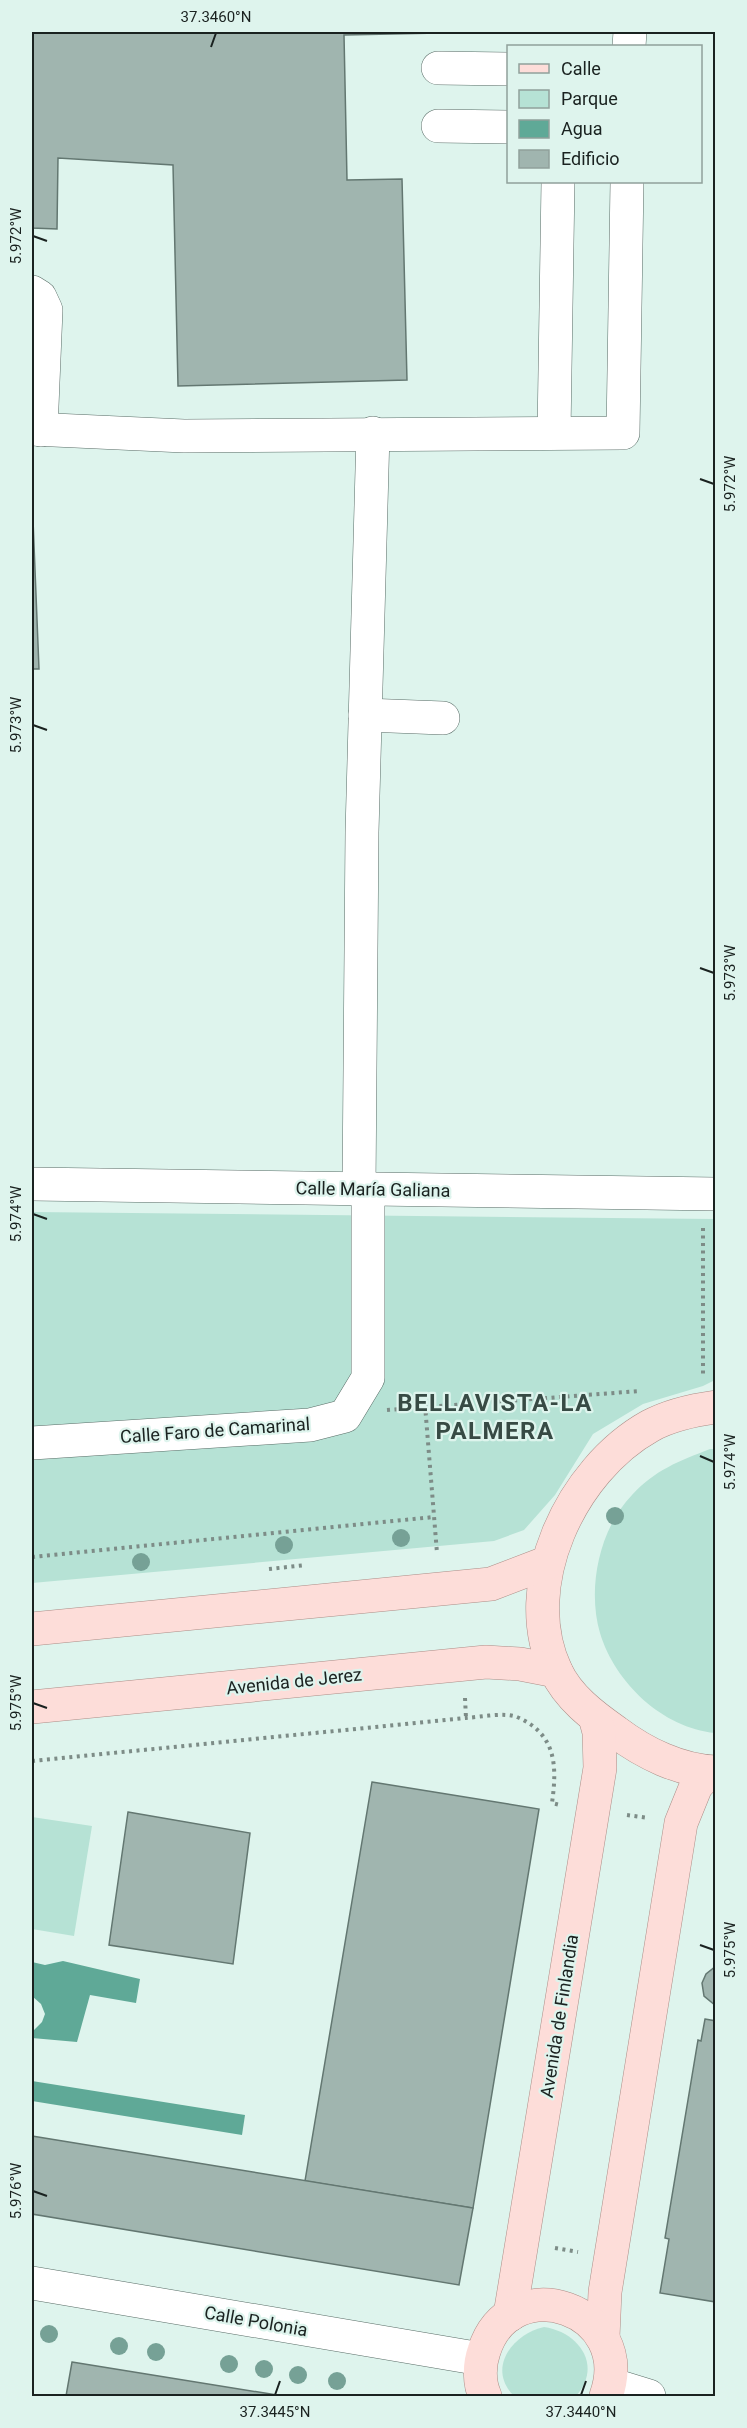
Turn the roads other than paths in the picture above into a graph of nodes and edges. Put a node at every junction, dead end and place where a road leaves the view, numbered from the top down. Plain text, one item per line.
1 (438, 68) dead end
2 (507, 69) edge
3 (438, 126) dead end
4 (507, 127) edge
5 (558, 183) edge
6 (627, 183) edge
7 (32, 292) edge
8 (36, 429) edge
9 (372, 433) junction
10 (554, 433) junction
11 (365, 715) junction
12 (444, 718) dead end
13 (32, 1184) edge
14 (363, 1189) junction
15 (710, 1193) edge
16 (710, 1397) edge
17 (32, 1443) edge
18 (546, 1563) junction
19 (32, 1629) edge
20 (556, 1671) junction
21 (32, 1707) edge
22 (595, 1717) junction
23 (712, 1772) edge
24 (32, 2283) edge
25 (510, 2315) junction
26 (603, 2337) junction
27 (481, 2359) junction
28 (608, 2390) edge
29 (485, 2397) edge
30 (649, 2397) edge

1 - 2 street
3 - 4 street
5 - 10 street
6 - 10 street
7 - 8 street
8 - 9 street
9 - 10 street
9 - 11 street
11 - 12 street
11 - 14 street
13 - 14 street, Calle María Galiana
14 - 15 street, Calle María Galiana
14 - 17 street, Calle Faro de Camarinal
16 - 18 main road
18 - 19 main road
18 - 20 main road
20 - 21 main road, Avenida de Jerez
20 - 22 main road
22 - 23 main road
22 - 25 main road, Avenida de Finlandia
23 - 26 main road
24 - 27 street, Calle Polonia
25 - 26 main road
25 - 27 main road
26 - 28 main road
27 - 29 main road
28 - 30 street

